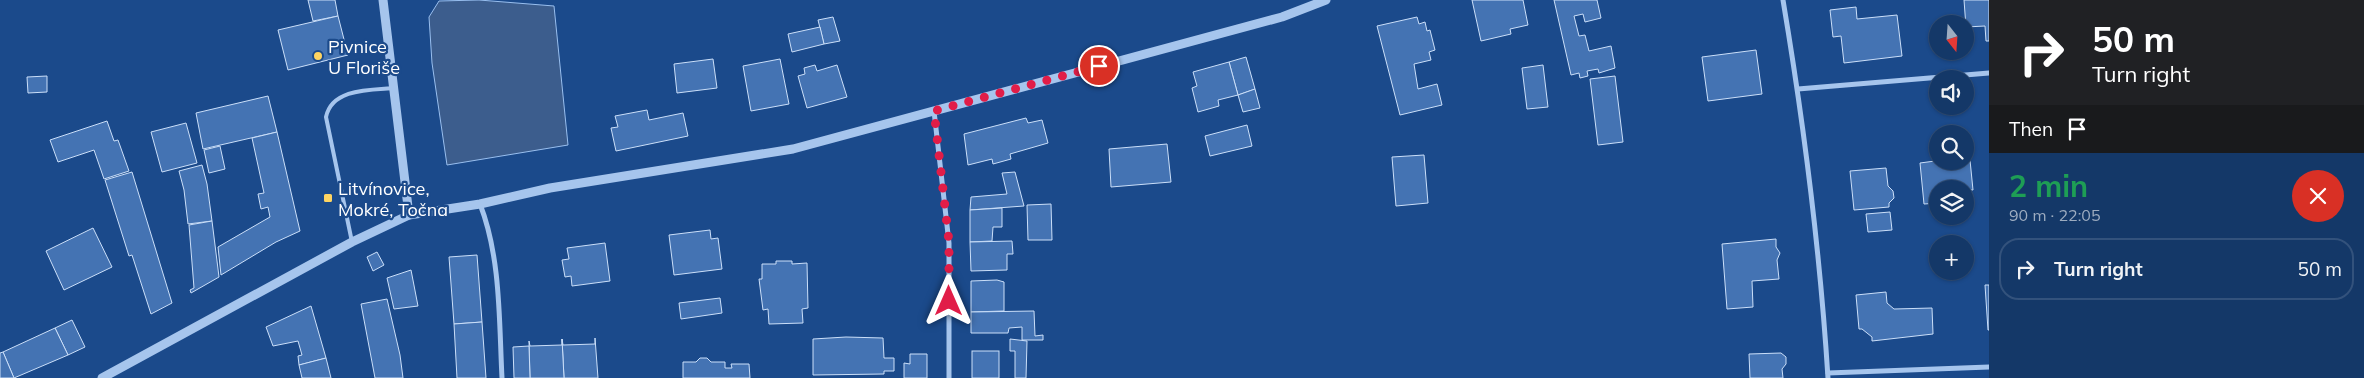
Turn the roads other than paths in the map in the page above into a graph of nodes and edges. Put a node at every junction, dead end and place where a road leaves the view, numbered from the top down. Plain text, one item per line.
1 (383, 0) edge
2 (1326, 0) edge
3 (1783, 0) edge
4 (1989, 73) edge
5 (394, 88) junction
6 (1798, 89) junction
7 (934, 111) junction
8 (480, 204) junction
9 (409, 215) junction
10 (352, 242) junction
11 (1989, 367) edge
12 (1828, 376) edge
13 (102, 378) edge
14 (502, 378) edge
15 (949, 378) edge

1 - 5 street
2 - 7 street
3 - 6 street
4 - 6 street
5 - 9 street
5 - 10 lane
6 - 12 street
7 - 8 street
7 - 15 street
8 - 9 street
8 - 14 street
9 - 10 street
10 - 13 street
11 - 12 street

